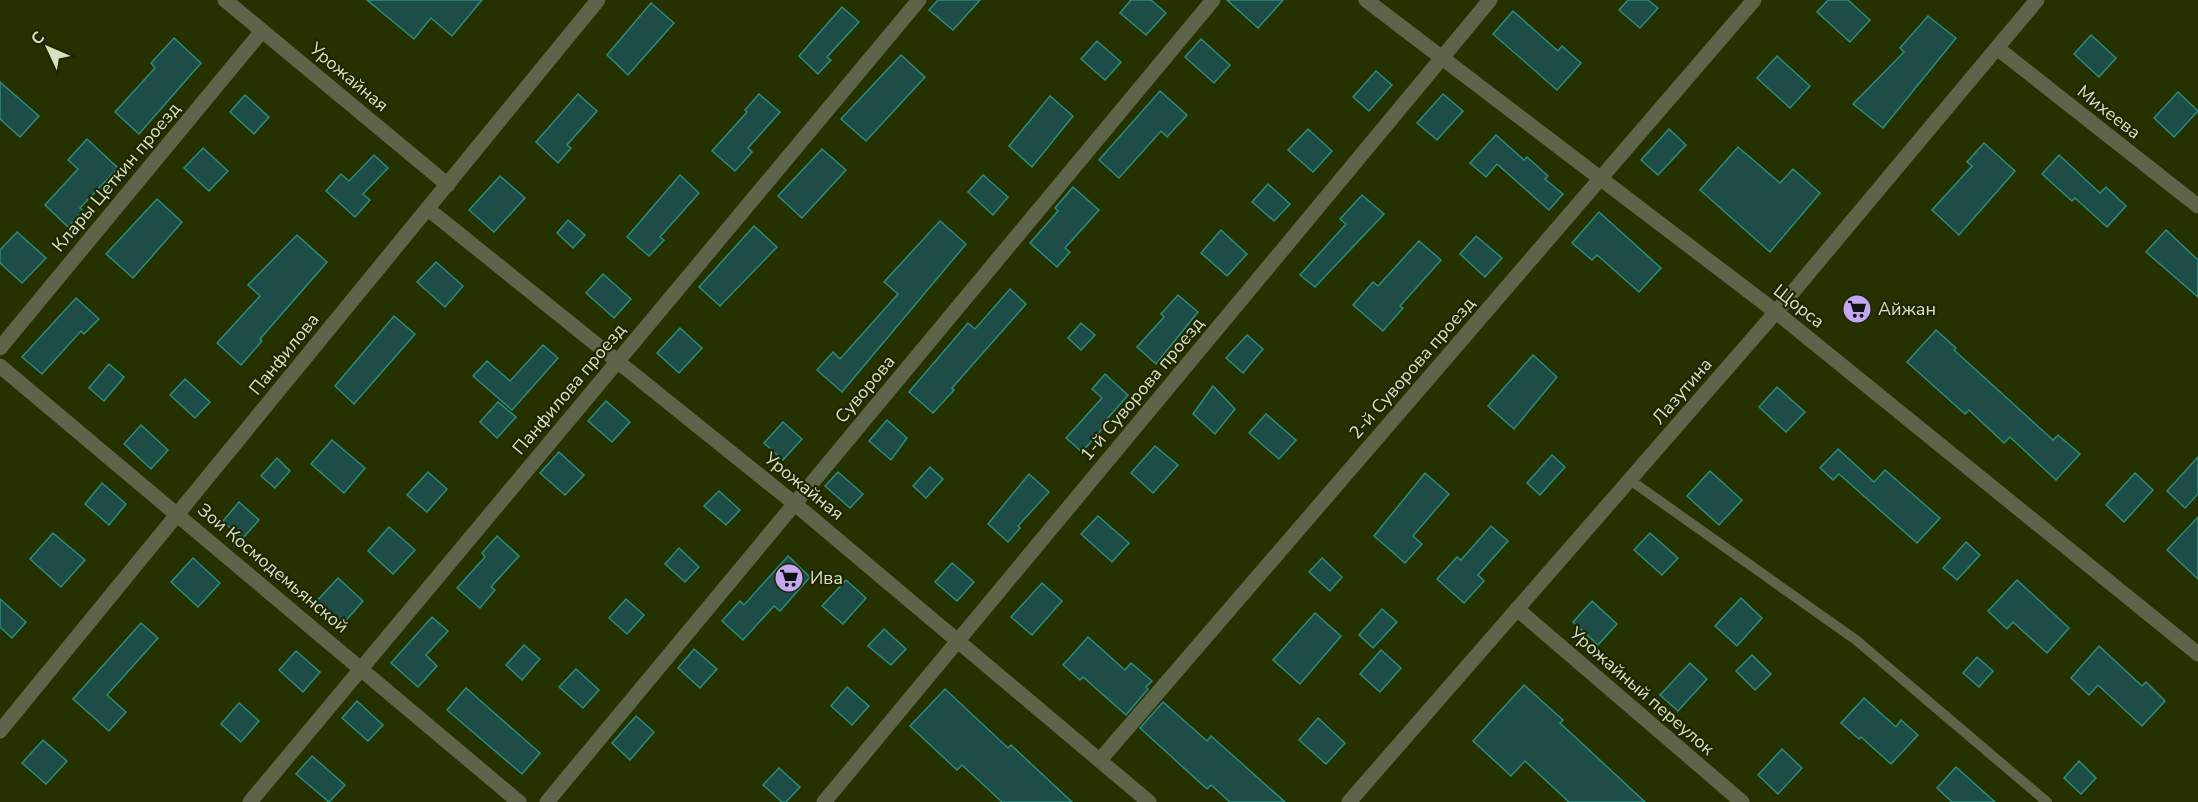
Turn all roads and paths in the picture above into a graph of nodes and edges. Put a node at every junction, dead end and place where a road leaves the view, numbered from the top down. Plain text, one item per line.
1 (225, 0) edge
2 (598, 0) edge
3 (919, 0) edge
4 (1213, 0) edge
5 (1366, 0) edge
6 (1490, 0) edge
7 (1754, 0) edge
8 (2037, 0) edge
9 (262, 31) junction
10 (1997, 48) junction
11 (1442, 58) junction
12 (1601, 178) junction
13 (448, 185) junction
14 (2198, 206) edge
15 (428, 208) junction
16 (1776, 312) junction
17 (0, 348) edge
18 (618, 361) junction
19 (0, 366) edge
20 (1630, 480) junction
21 (795, 504) junction
22 (179, 513) junction
23 (1517, 609) junction
24 (959, 640) junction
25 (2198, 654) edge
26 (361, 668) junction
27 (0, 731) edge
28 (1100, 760) junction
29 (250, 802) edge
30 (519, 802) edge
31 (547, 802) edge
32 (824, 802) edge
33 (1149, 802) edge
34 (1349, 802) edge
35 (1742, 802) edge
36 (2048, 802) edge

1 - 9 street, Урожайная
2 - 13 street, Панфилова
3 - 18 street, Панфилова проезд
4 - 21 street, Суворова
5 - 11 street, Щорса
6 - 11 street, 1-й Суворова проезд
7 - 12 street, 2-й Суворова проезд
8 - 10 street, Лазутина
9 - 13 street, Урожайная
9 - 17 street, Клары Цеткин проезд
10 - 14 street, Михеева
10 - 16 street, Лазутина
11 - 12 street, Щорса
11 - 24 street, 1-й Суворова проезд
12 - 16 street, Щорса
12 - 28 street, 2-й Суворова проезд
13 - 15 street, Панфилова
15 - 18 street, Урожайная
15 - 22 street, Панфилова
16 - 20 street, Лазутина
16 - 25 street, Щорса
18 - 21 street, Урожайная
18 - 26 street, Панфилова проезд
19 - 22 street, Зои Космодемьянской
20 - 23 street, Лазутина
20 - 36 lane
21 - 24 street, Урожайная
21 - 31 street, Суворова
22 - 26 street, Зои Космодемьянской
22 - 27 street, Панфилова
23 - 34 street, Лазутина
23 - 35 street, Урожайный переулок
24 - 28 street, Урожайная
24 - 32 street, 1-й Суворова проезд
26 - 29 street, Панфилова проезд
26 - 30 street, Зои Космодемьянской
28 - 33 street, Урожайная

